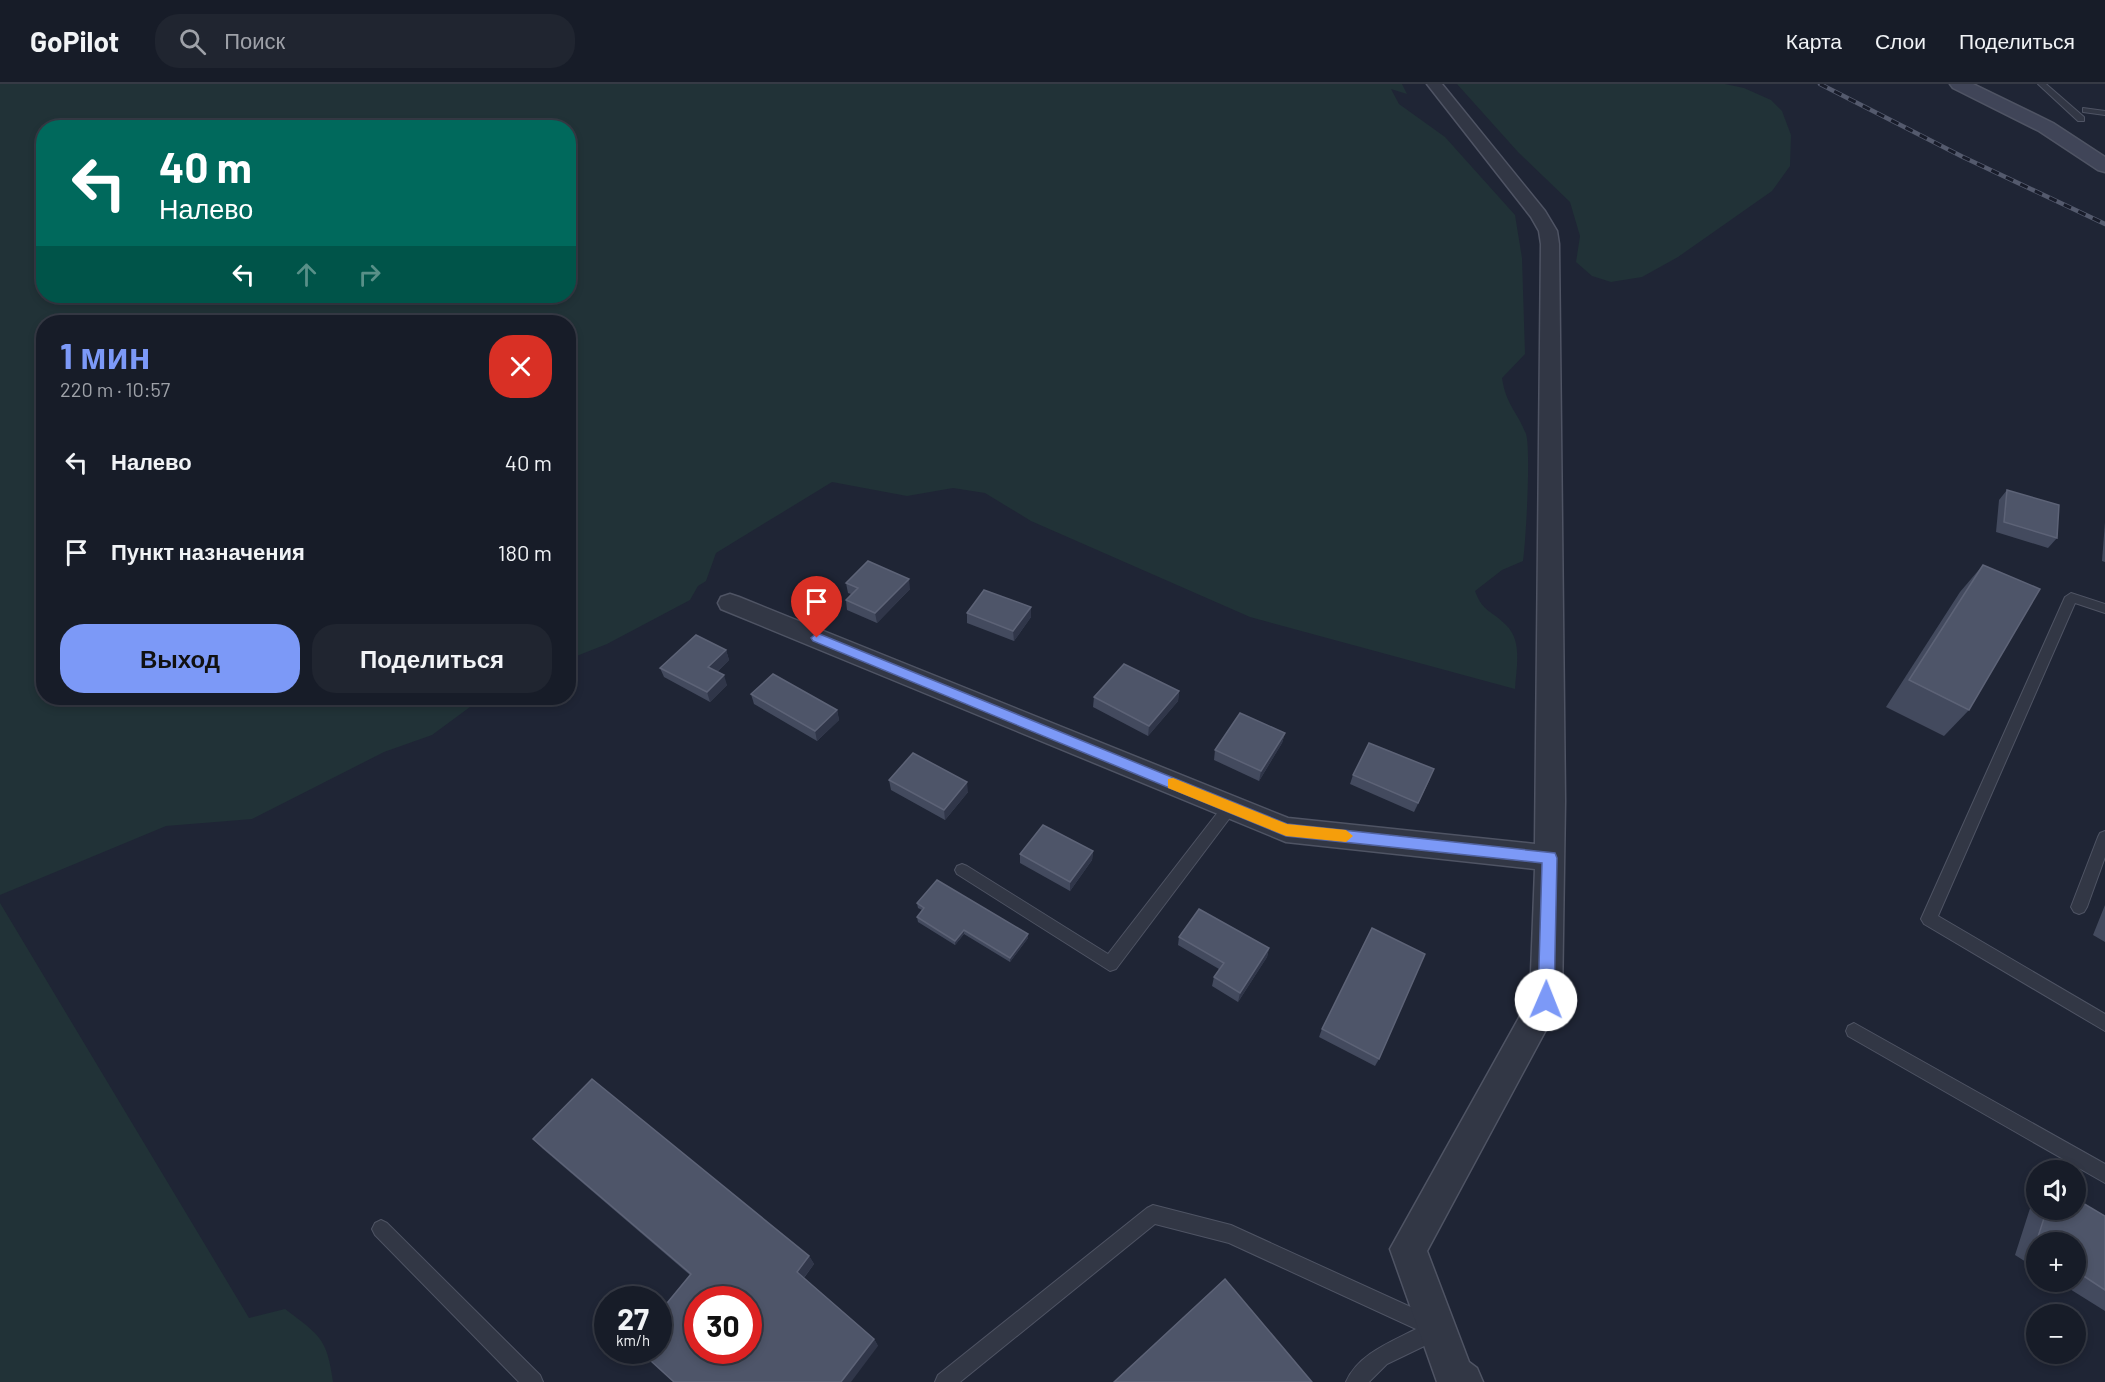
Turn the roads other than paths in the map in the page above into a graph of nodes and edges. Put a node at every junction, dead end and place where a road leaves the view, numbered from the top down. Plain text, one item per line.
1 (1434, 84) edge
2 (1959, 84) edge
3 (2042, 84) edge
4 (2086, 110) dead end
5 (2105, 113) edge
6 (2081, 119) dead end
7 (2105, 166) edge
8 (730, 603) dead end
9 (2105, 609) edge
10 (1230, 807) junction
11 (2105, 837) edge
12 (1550, 858) junction
13 (962, 870) dead end
14 (2079, 907) dead end
15 (2105, 1023) edge
16 (1854, 1031) dead end
17 (2105, 1173) edge
18 (381, 1229) dead end
19 (1437, 1329) junction
20 (533, 1382) edge
21 (945, 1382) edge
22 (1356, 1382) edge
23 (1463, 1382) edge

1 - 12 street
2 - 7 main road
3 - 6 lane
4 - 5 lane
8 - 10 street
9 - 15 lane
10 - 12 street
10 - 13 lane
11 - 14 lane
12 - 19 street
16 - 17 lane
18 - 20 lane
19 - 21 lane
19 - 22 lane
19 - 23 street

